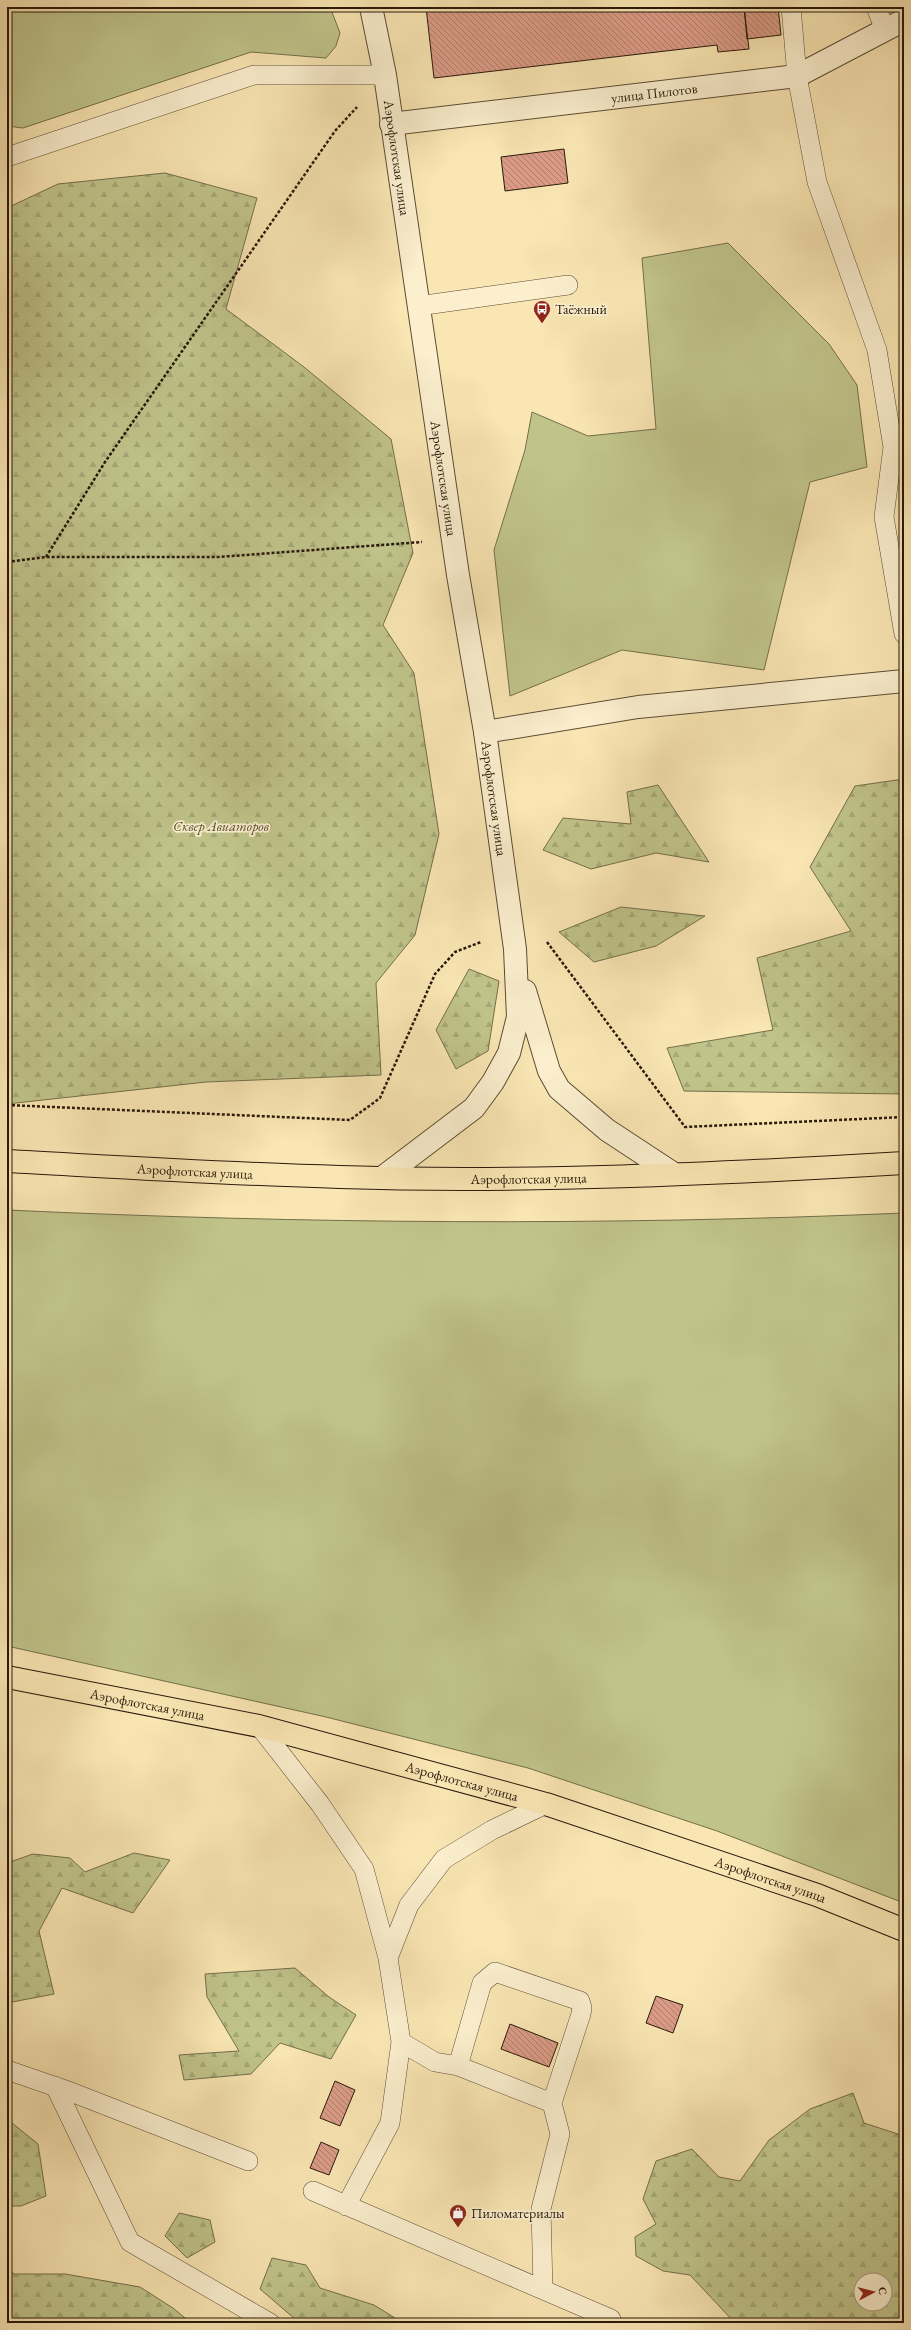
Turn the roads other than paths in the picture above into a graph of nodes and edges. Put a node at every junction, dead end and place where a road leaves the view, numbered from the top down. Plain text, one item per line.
1 (371, 7) edge
2 (791, 7) edge
3 (876, 7) edge
4 (895, 25) edge
5 (385, 75) junction
6 (797, 76) junction
7 (391, 124) junction
8 (7, 157) edge
9 (568, 285) dead end
10 (418, 306) junction
11 (904, 634) edge
12 (904, 680) edge
13 (485, 732) junction
14 (515, 949) junction
15 (7, 1161) edge
16 (904, 1163) edge
17 (674, 1174) junction
18 (383, 1177) junction
19 (7, 1676) edge
20 (259, 1726) junction
21 (546, 1804) junction
22 (904, 1930) edge
23 (388, 1958) junction
24 (401, 2042) junction
25 (458, 2066) junction
26 (7, 2070) edge
27 (55, 2086) junction
28 (552, 2103) junction
29 (248, 2161) dead end
30 (313, 2191) dead end
31 (346, 2206) junction
32 (543, 2289) junction
33 (611, 2319) dead end
34 (270, 2323) edge

1 - 5 street, Аэрофлотская улица
2 - 6 lane
3 - 4 lane
4 - 6 street, улица Пилотов
5 - 7 street, Аэрофлотская улица
5 - 8 lane
6 - 7 street, улица Пилотов
6 - 11 lane
7 - 10 street, Аэрофлотская улица
9 - 10 lane
10 - 13 street, Аэрофлотская улица
12 - 13 street
13 - 14 street, Аэрофлотская улица
14 - 17 street, Аэрофлотская улица
14 - 18 street, Аэрофлотская улица
15 - 18 main road, Аэрофлотская улица
16 - 17 main road, Аэрофлотская улица
17 - 18 main road, Аэрофлотская улица
19 - 20 main road, Аэрофлотская улица
20 - 21 main road, Аэрофлотская улица
20 - 23 lane
21 - 22 main road, Аэрофлотская улица
21 - 23 lane
23 - 24 lane
24 - 25 lane
24 - 31 lane
25 - 28 lane
25 - 28 lane
26 - 27 lane
27 - 29 lane
27 - 34 lane
28 - 32 lane
30 - 31 lane
31 - 32 lane
32 - 33 lane

